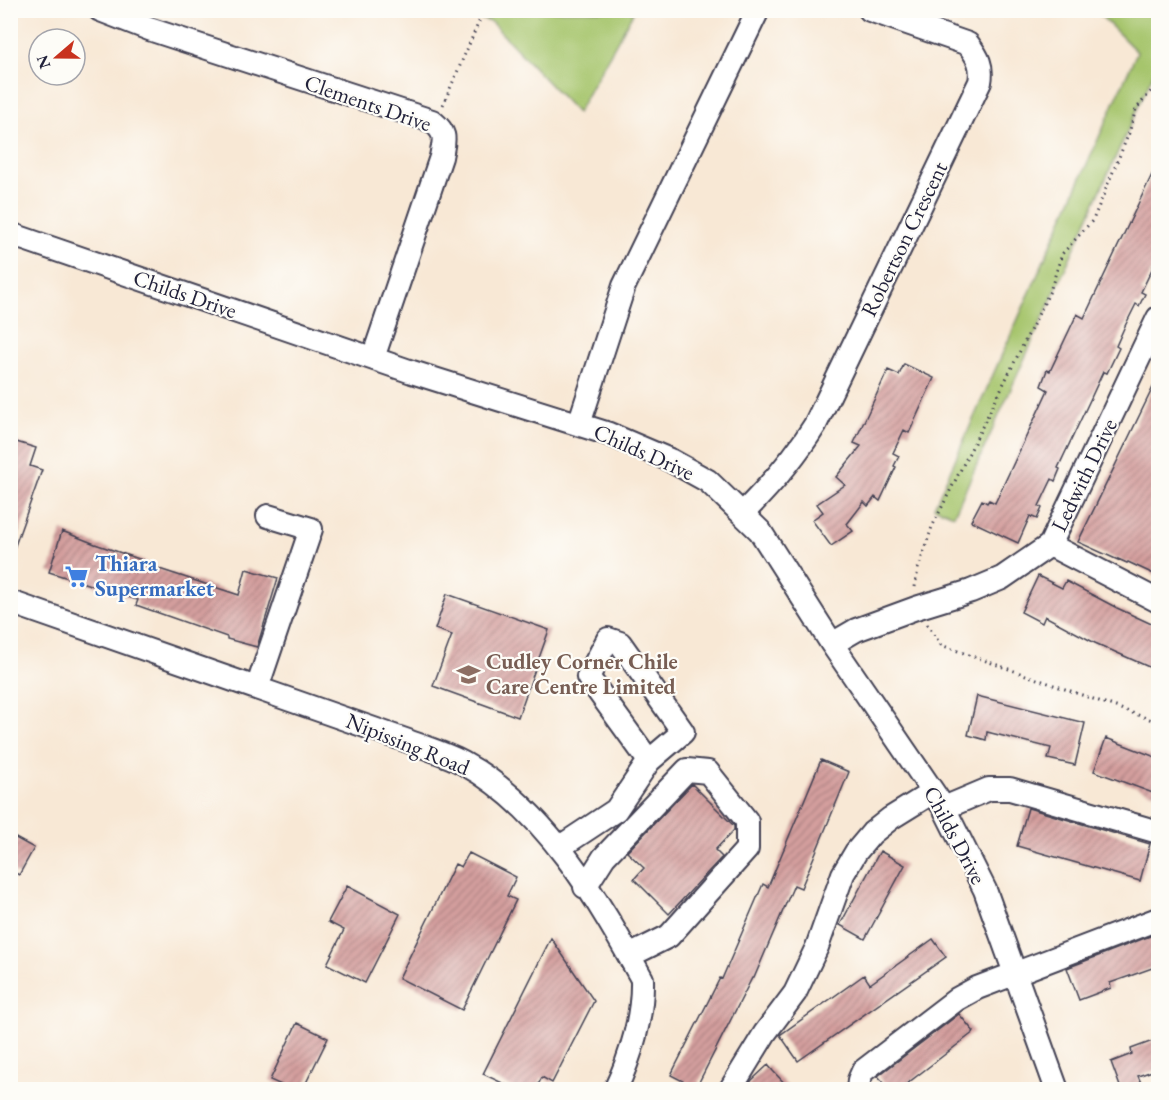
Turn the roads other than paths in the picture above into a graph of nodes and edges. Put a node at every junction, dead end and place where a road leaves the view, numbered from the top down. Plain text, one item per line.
1 (100, 10) edge
2 (758, 10) edge
3 (870, 10) edge
4 (10, 234) edge
5 (1158, 318) edge
6 (373, 358) junction
7 (579, 424) junction
8 (743, 513) junction
9 (268, 516) dead end
10 (1050, 544) junction
11 (1158, 601) edge
12 (10, 602) edge
13 (832, 644) junction
14 (257, 688) junction
15 (649, 761) junction
16 (938, 800) junction
17 (1158, 832) edge
18 (560, 847) junction
19 (585, 887) junction
20 (1158, 919) edge
21 (629, 956) junction
22 (1014, 972) junction
23 (615, 1089) edge
24 (730, 1089) edge
25 (858, 1089) edge
26 (1057, 1089) edge

1 - 6 street, Clements Drive
2 - 7 street
3 - 8 street, Robertson Crescent
4 - 6 street, Childs Drive
5 - 10 street, Ledwith Drive
6 - 7 street, Childs Drive
7 - 8 street, Childs Drive
8 - 13 street, Childs Drive
9 - 14 street
10 - 11 street
10 - 13 street, Ledwith Drive
12 - 14 street, Nipissing Road
13 - 16 street, Childs Drive
14 - 18 street, Nipissing Road
15 - 15 street
15 - 18 street
16 - 17 street
16 - 22 street, Childs Drive
16 - 24 street
18 - 19 street, Nipissing Road
19 - 21 street, Nipissing Road
19 - 21 street
20 - 22 street
21 - 23 street, Nipissing Road
22 - 25 street
22 - 26 street, Childs Drive

